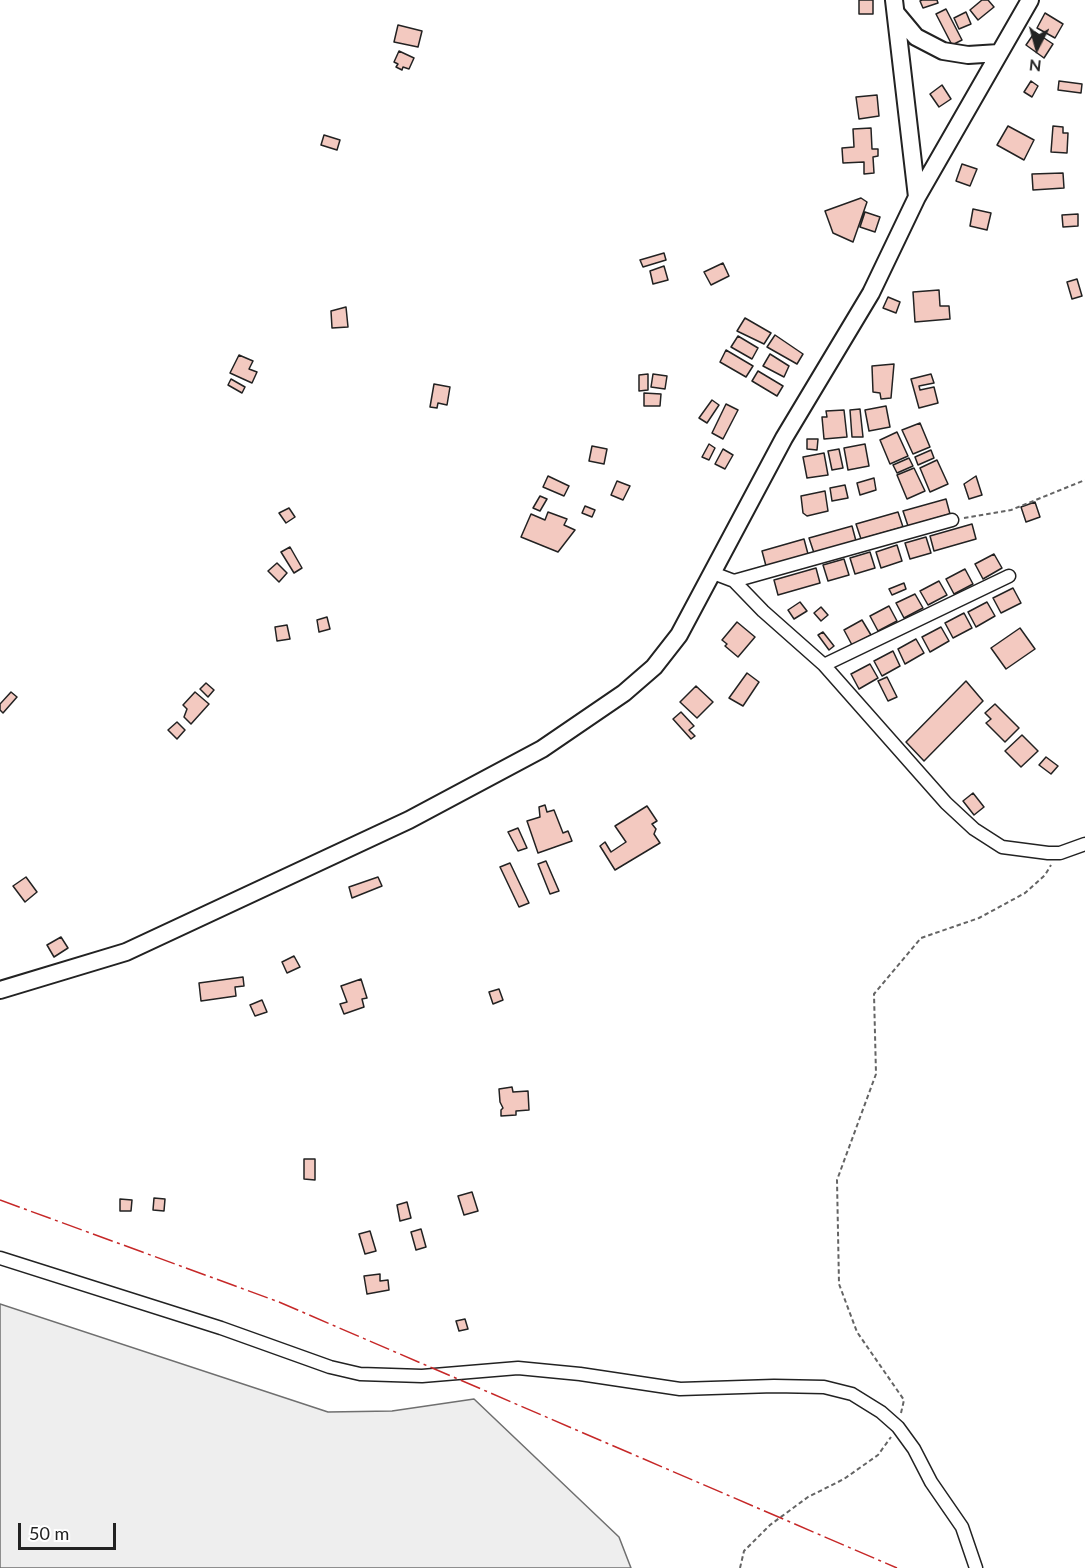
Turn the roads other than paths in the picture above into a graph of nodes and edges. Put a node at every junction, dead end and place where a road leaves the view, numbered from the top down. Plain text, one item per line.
1 (1030, 0) edge
2 (895, 6) edge
3 (999, 53) junction
4 (917, 197) junction
5 (952, 520) road end
6 (713, 573) junction
7 (1010, 576) dead end
8 (734, 582) junction
9 (824, 665) junction
10 (1085, 844) edge
11 (0, 990) edge
12 (0, 1258) edge
13 (976, 1568) edge

1 - 3 main road
2 - 3 main road
2 - 4 main road
3 - 4 main road
4 - 6 main road
5 - 8 street
6 - 8 street
6 - 11 main road
7 - 9 street
8 - 9 street
9 - 10 street
12 - 13 street

